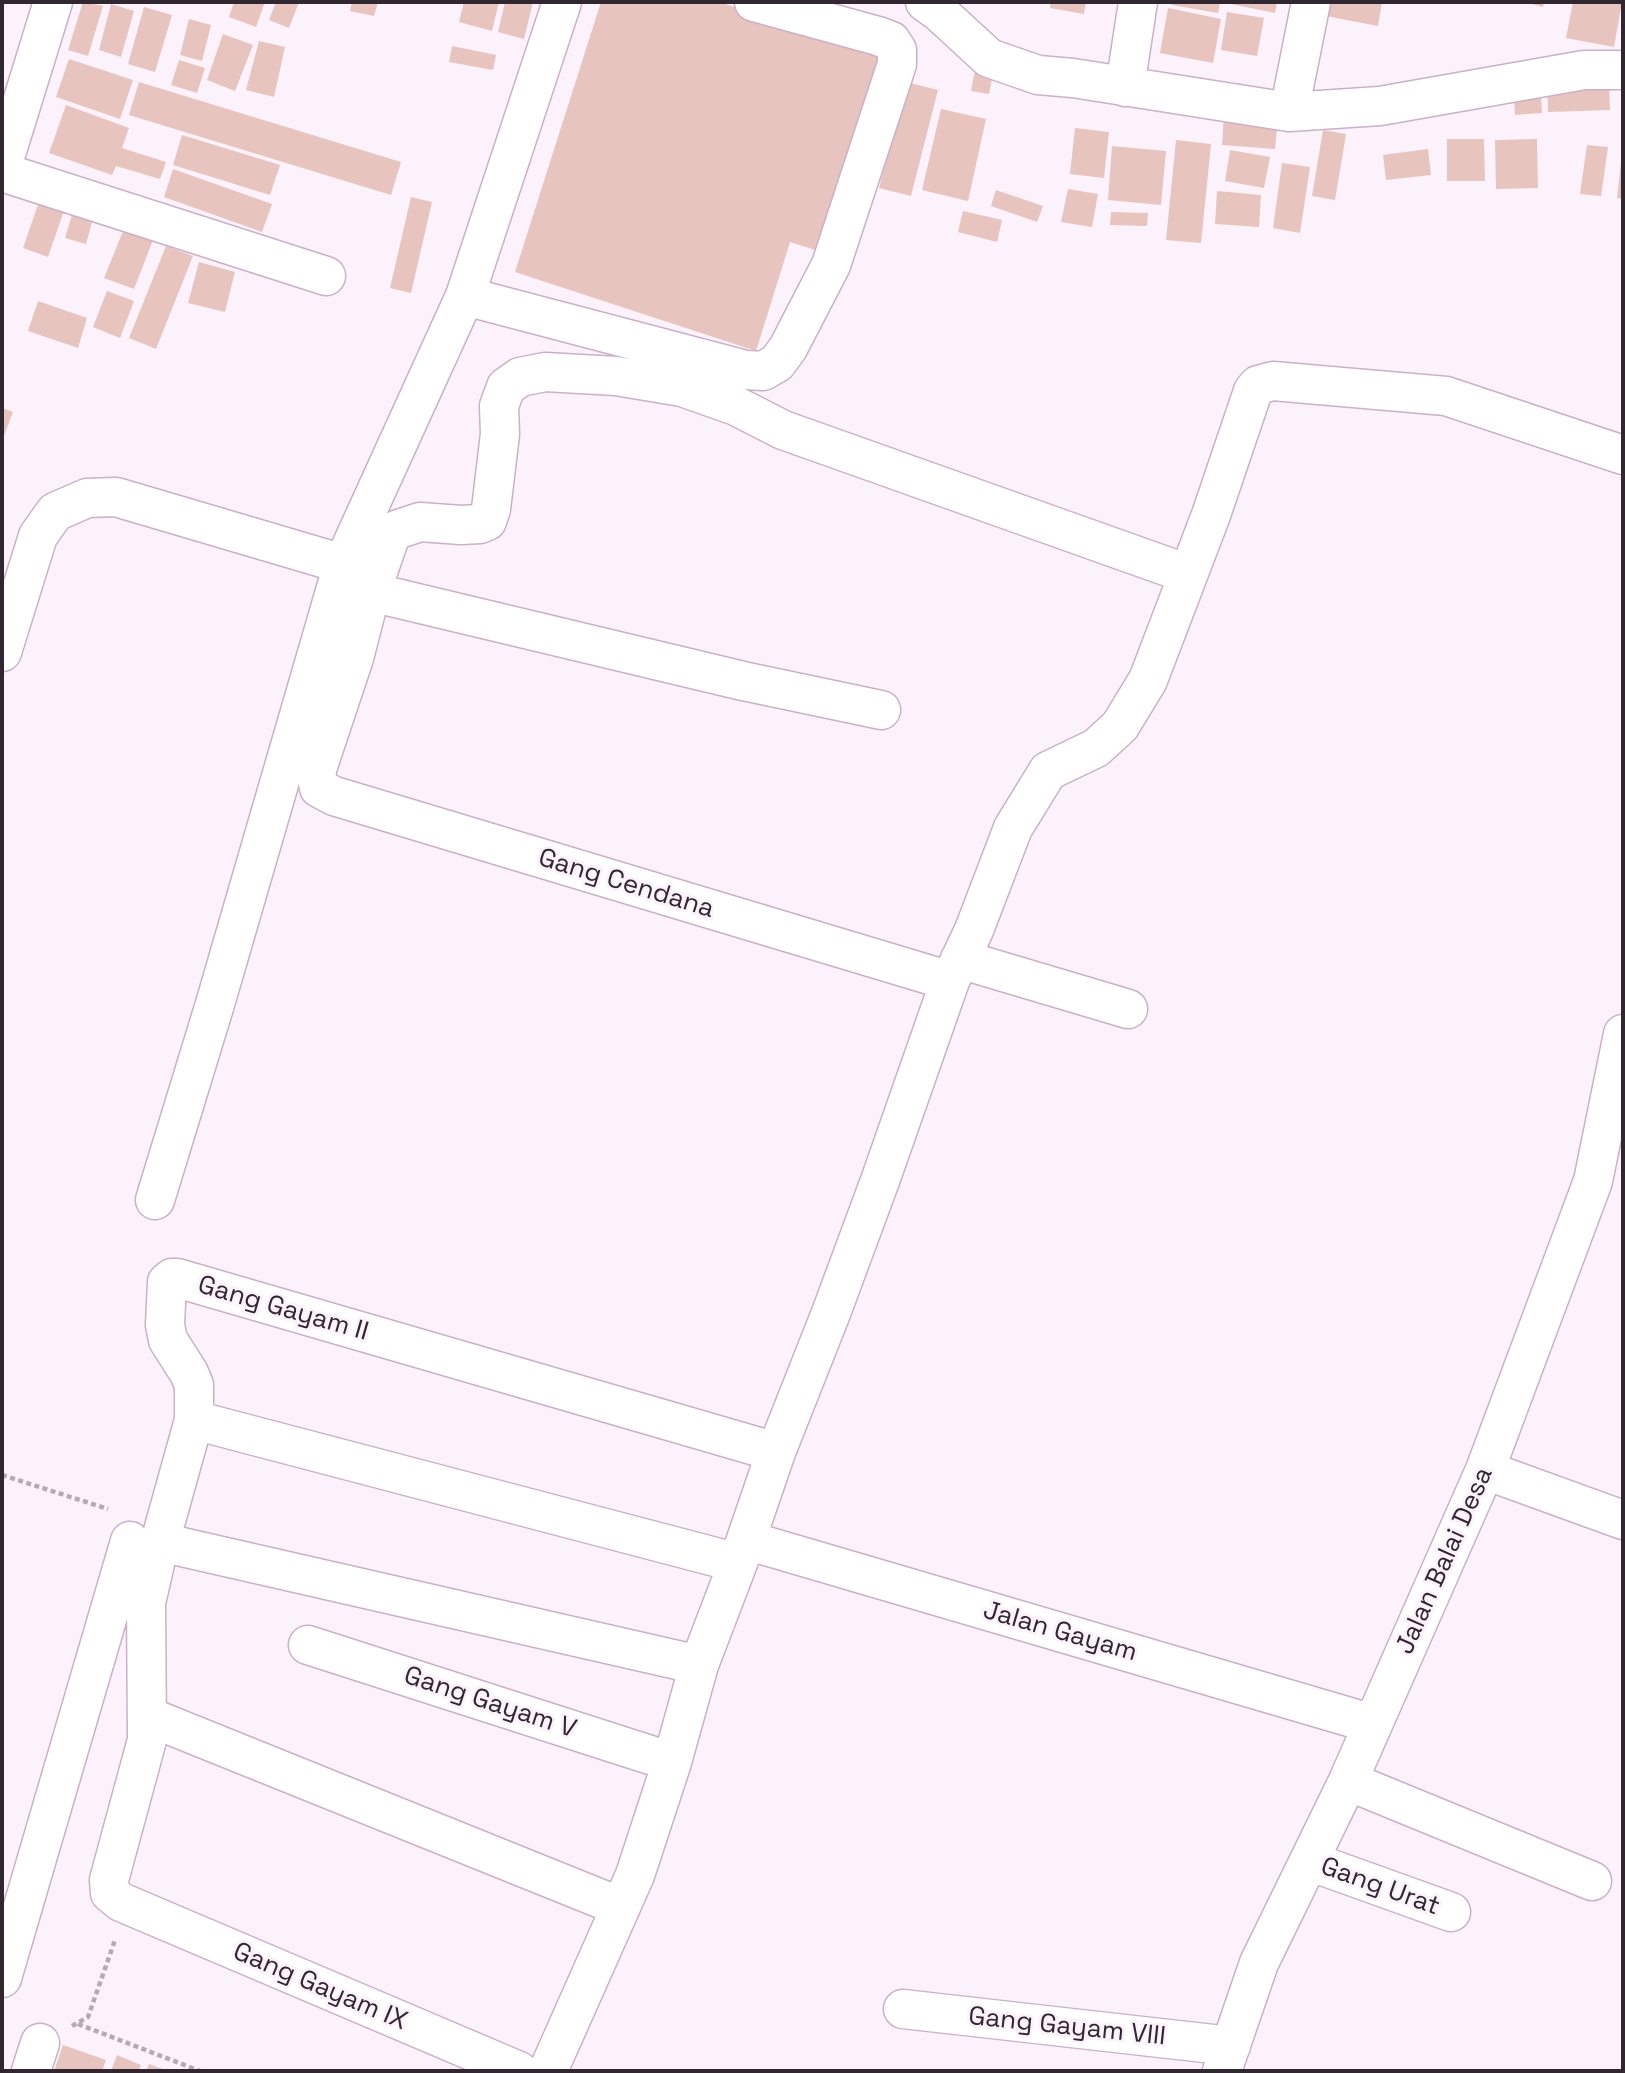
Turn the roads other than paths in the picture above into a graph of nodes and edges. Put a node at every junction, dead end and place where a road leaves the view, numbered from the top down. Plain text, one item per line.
1 (53, 2) edge
2 (562, 2) edge
3 (754, 2) edge
4 (1138, 2) edge
5 (1311, 2) edge
6 (936, 5) edge
7 (1623, 70) edge
8 (1125, 87) junction
9 (1289, 112) junction
10 (2, 170) edge
11 (326, 276) dead end
12 (465, 296) junction
13 (1623, 455) edge
14 (343, 564) junction
15 (1188, 574) junction
16 (371, 592) junction
17 (2, 652) edge
18 (881, 710) dead end
19 (955, 970) junction
20 (1128, 1009) dead end
21 (1623, 1034) edge
22 (1623, 1043) edge
23 (155, 1200) dead end
24 (194, 1420) junction
25 (776, 1452) junction
26 (1485, 1470) junction
27 (1623, 1520) edge
28 (145, 1542) junction
29 (742, 1551) junction
30 (308, 1645) dead end
31 (699, 1665) junction
32 (147, 1716) junction
33 (1373, 1724) junction
34 (672, 1762) junction
35 (1348, 1781) junction
36 (1309, 1861) junction
37 (1592, 1881) dead end
38 (121, 1902) joint
39 (621, 1907) junction
40 (1451, 1912) dead end
41 (2, 1978) edge
42 (903, 2009) dead end
43 (1226, 2058) edge
44 (519, 2071) edge
45 (548, 2071) edge

1 - 10 street
2 - 12 street
3 - 12 street
4 - 8 street
5 - 9 street
6 - 8 street
7 - 9 street
8 - 9 street
10 - 11 street
12 - 14 street
13 - 15 street
14 - 17 street
14 - 23 street
15 - 16 street
15 - 19 street
16 - 18 street
16 - 19 street, Gang Cendana
19 - 20 street
19 - 25 street
21 - 22 street, Jalan Balai Desa
22 - 26 street, Jalan Balai Desa
24 - 25 street, Gang Gayam II
24 - 28 street, Gang Gayam II
24 - 29 street, Jalan Gayam
25 - 29 street
26 - 27 street
26 - 33 street, Jalan Balai Desa
28 - 31 street
28 - 32 street, Gang Gayam II
28 - 41 street
29 - 31 street
29 - 33 street, Jalan Gayam
30 - 34 street, Gang Gayam V
31 - 34 street
32 - 38 street, Gang Gayam II
32 - 39 street
33 - 35 street, Jalan Balai Desa
34 - 39 street
35 - 36 street, Jalan Balai Desa
35 - 37 street
36 - 40 street, Gang Urat
36 - 43 street, Jalan Balai Desa
38 - 44 street, Gang Gayam IX
39 - 45 street
42 - 43 street, Gang Gayam VIII

